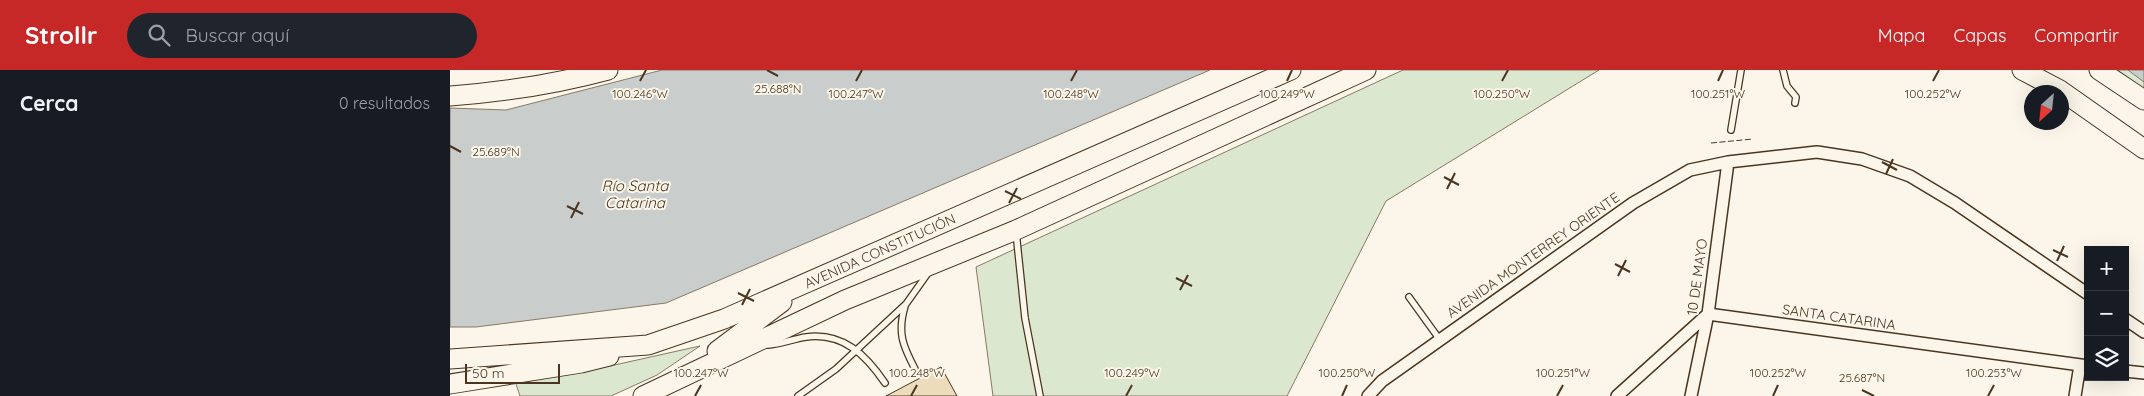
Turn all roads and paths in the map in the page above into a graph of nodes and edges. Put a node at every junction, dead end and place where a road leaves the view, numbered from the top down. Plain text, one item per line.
1 (608, 70) edge
2 (1290, 70) edge
3 (1366, 70) edge
4 (1741, 70) edge
5 (1782, 70) edge
6 (2022, 70) edge
7 (2098, 70) edge
8 (450, 96) edge
9 (2144, 100) edge
10 (1795, 102) dead end
11 (1731, 130) dead end
12 (2144, 149) edge
13 (1728, 162) junction
14 (1016, 230) junction
15 (935, 263) junction
16 (807, 283) junction
17 (2084, 291) edge
18 (1409, 297) dead end
19 (906, 304) junction
20 (1708, 314) junction
21 (2129, 322) edge
22 (2144, 332) edge
23 (1440, 340) junction
24 (750, 344) junction
25 (648, 345) junction
26 (857, 348) junction
27 (450, 359) edge
28 (2084, 366) edge
29 (915, 369) dead end
30 (2129, 371) edge
31 (688, 373) junction
32 (2144, 373) edge
33 (885, 383) dead end
34 (450, 384) edge
35 (658, 391) edge
36 (643, 396) edge
37 (798, 396) edge
38 (1040, 396) edge
39 (1368, 396) edge
40 (1617, 396) edge
41 (1691, 396) edge
42 (2075, 396) edge

1 - 8 highway
2 - 16 highway, AVENIDA CONSTITUCIÓN
3 - 14 highway
4 - 11 lane
5 - 10 lane
6 - 12 highway
7 - 9 highway
13 - 17 street, AVENIDA MONTERREY ORIENTE
13 - 20 street, 10 DE MAYO
13 - 23 street, AVENIDA MONTERREY ORIENTE
14 - 15 highway
14 - 38 lane
15 - 19 lane
15 - 24 highway
16 - 25 highway, AVENIDA CONSTITUCIÓN
16 - 31 highway
18 - 23 lane
19 - 26 lane
19 - 29 lane
20 - 28 street, SANTA CATARINA
20 - 40 street
20 - 41 street, 10 DE MAYO
21 - 22 street
23 - 39 street, AVENIDA MONTERREY ORIENTE
24 - 26 lane
24 - 31 highway
25 - 27 highway, AVENIDA CONSTITUCIÓN
25 - 34 highway
26 - 33 lane
26 - 37 lane
28 - 42 street
30 - 32 street
31 - 35 highway
35 - 36 highway

